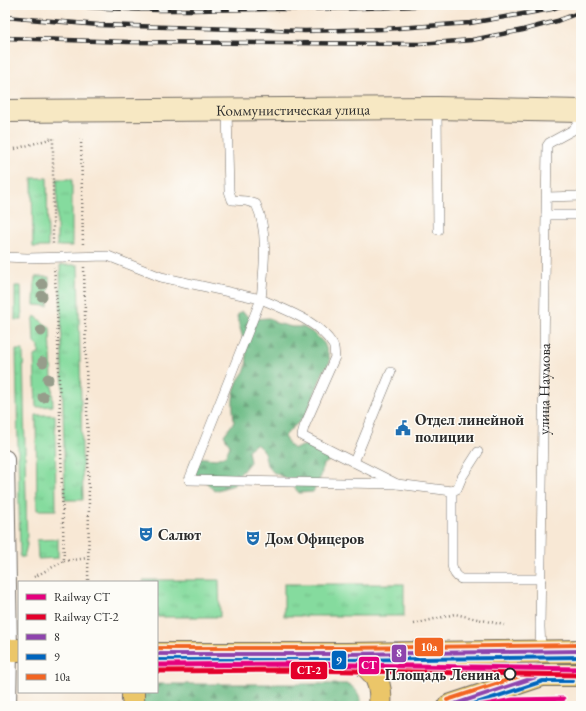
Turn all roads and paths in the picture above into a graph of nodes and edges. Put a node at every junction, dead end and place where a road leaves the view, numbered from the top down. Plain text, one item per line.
1 (437, 108) junction
2 (227, 110) junction
3 (5, 111) edge
4 (581, 111) edge
5 (581, 120) edge
6 (81, 139) dead end
7 (15, 149) dead end
8 (581, 196) edge
9 (546, 197) junction
10 (546, 214) junction
11 (581, 215) edge
12 (438, 230) dead end
13 (54, 256) junction
14 (84, 256) junction
15 (5, 257) edge
16 (261, 299) junction
17 (390, 372) dead end
18 (478, 452) dead end
19 (5, 459) edge
20 (354, 462) junction
21 (397, 484) junction
22 (452, 491) junction
23 (6, 526) edge
24 (88, 558) junction
25 (64, 560) junction
26 (34, 577) dead end
27 (541, 578) junction
28 (88, 581) edge
29 (414, 624) dead end
30 (504, 625) dead end
31 (11, 650) edge
32 (581, 651) edge
33 (541, 652) junction
34 (158, 654) edge
35 (179, 654) junction
36 (345, 654) junction
37 (158, 664) edge
38 (542, 675) junction
39 (581, 675) edge
40 (133, 693) edge
41 (7, 706) edge
42 (134, 706) edge
43 (380, 706) edge
44 (449, 706) edge

1 - 2 main road, Коммунистическая улица
1 - 4 main road, Коммунистическая улица
1 - 12 lane
2 - 3 main road, Коммунистическая улица
2 - 16 lane
5 - 9 lane, улица Наумова
6 - 14 path
7 - 13 path
8 - 9 lane
9 - 10 lane, улица Наумова
10 - 11 lane
10 - 27 lane, улица Наумова
13 - 14 lane
13 - 15 lane
13 - 25 path
14 - 16 lane
14 - 24 path
16 - 20 lane
16 - 21 lane
17 - 20 lane
18 - 22 lane
19 - 23 street
20 - 21 lane
21 - 22 lane
22 - 27 lane
23 - 31 street
24 - 25 path
24 - 28 path
25 - 26 path
27 - 33 lane, улица Наумова
29 - 30 path
31 - 41 street
32 - 33 main road
33 - 36 main road
33 - 38 main road, улица Наумова
34 - 35 main road
35 - 36 main road
35 - 37 main road
36 - 43 main road
38 - 39 main road
38 - 44 main road
40 - 42 main road

